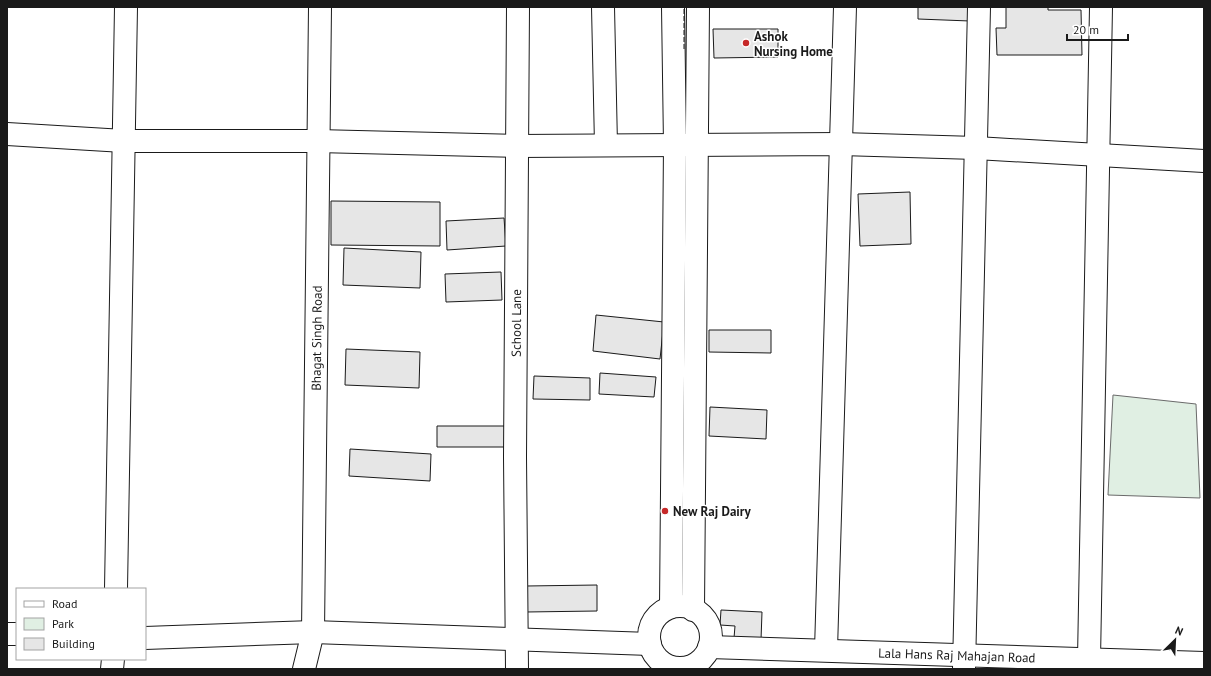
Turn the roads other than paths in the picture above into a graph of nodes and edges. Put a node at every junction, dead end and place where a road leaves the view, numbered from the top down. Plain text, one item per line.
1 (126, 7) edge
2 (320, 7) edge
3 (518, 7) edge
4 (603, 7) edge
5 (673, 7) edge
6 (698, 7) edge
7 (845, 7) edge
8 (979, 7) edge
9 (1101, 7) edge
10 (7, 134) edge
11 (124, 141) junction
12 (317, 141) junction
13 (675, 144) junction
14 (698, 144) junction
15 (841, 144) junction
16 (517, 146) junction
17 (606, 146) junction
18 (976, 148) junction
19 (1098, 154) junction
20 (1204, 161) edge
21 (116, 588) edge
22 (672, 607) junction
23 (693, 610) junction
24 (313, 632) junction
25 (146, 638) edge
26 (517, 640) junction
27 (650, 644) junction
28 (709, 647) junction
29 (826, 650) junction
30 (1089, 659) junction
31 (964, 662) edge
32 (1204, 663) edge
33 (688, 668) edge
34 (304, 669) edge
35 (517, 669) edge

1 - 11 street
2 - 12 street, Bhagat Singh Road
3 - 16 street, School Lane
4 - 17 street
5 - 13 street
6 - 14 street
7 - 15 street
8 - 18 street
9 - 19 street
10 - 11 street
11 - 12 street
11 - 21 street
12 - 16 street
12 - 24 street, Bhagat Singh Road
13 - 14 street
13 - 17 street
13 - 22 street
14 - 15 street
14 - 23 street
15 - 18 street
15 - 29 street
16 - 17 street
16 - 26 street, School Lane
18 - 19 street
18 - 31 street
19 - 20 street
19 - 30 street
22 - 23 street
22 - 27 street
23 - 28 street
24 - 25 street
24 - 26 street
24 - 34 street, Bhagat Singh Road
26 - 27 street
26 - 35 street, School Lane
27 - 33 street
28 - 29 street, Lala Hans Raj Mahajan Road
28 - 33 street
29 - 31 street, Lala Hans Raj Mahajan Road
30 - 31 street, Lala Hans Raj Mahajan Road
30 - 32 street, Lala Hans Raj Mahajan Road

